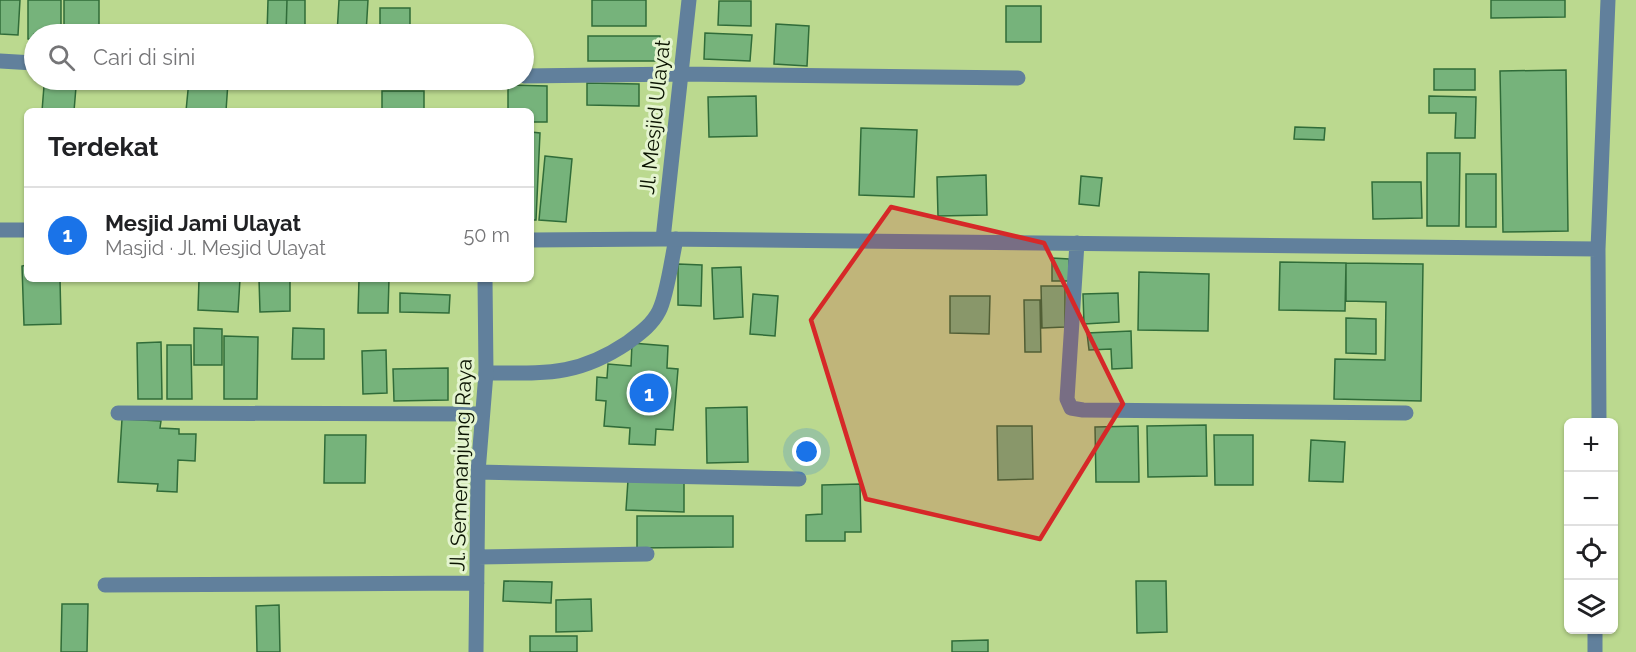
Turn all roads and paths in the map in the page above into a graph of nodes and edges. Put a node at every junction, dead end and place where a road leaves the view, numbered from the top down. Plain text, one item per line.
1 (689, 0) edge
2 (1608, 0) edge
3 (0, 61) edge
4 (24, 62) edge
5 (681, 74) junction
6 (534, 75) edge
7 (1018, 78) dead end
8 (0, 230) edge
9 (24, 230) edge
10 (669, 239) junction
11 (534, 240) edge
12 (1077, 243) junction
13 (1598, 249) junction
14 (485, 282) edge
15 (486, 373) junction
16 (118, 413) dead end
17 (1406, 413) dead end
18 (482, 414) junction
19 (1599, 418) edge
20 (478, 472) junction
21 (799, 480) dead end
22 (647, 555) dead end
23 (477, 557) junction
24 (477, 583) junction
25 (105, 585) dead end
26 (1595, 634) edge
27 (476, 652) edge
28 (1595, 652) edge

1 - 5 street, Jl. Mesjid Ulayat
2 - 13 street
3 - 4 street
5 - 6 street
5 - 7 street
5 - 10 street, Jl. Mesjid Ulayat
8 - 9 street
10 - 11 street
10 - 12 street
10 - 15 street, Jl. Mesjid Ulayat
12 - 13 street
12 - 17 street
13 - 19 street
14 - 15 street, Jl. Semenanjung Raya
15 - 18 street, Jl. Semenanjung Raya
16 - 18 street
18 - 20 street, Jl. Semenanjung Raya
20 - 21 street
20 - 23 street, Jl. Semenanjung Raya
22 - 23 street
23 - 24 street, Jl. Semenanjung Raya
24 - 25 street
24 - 27 street, Jl. Semenanjung Raya
26 - 28 street

